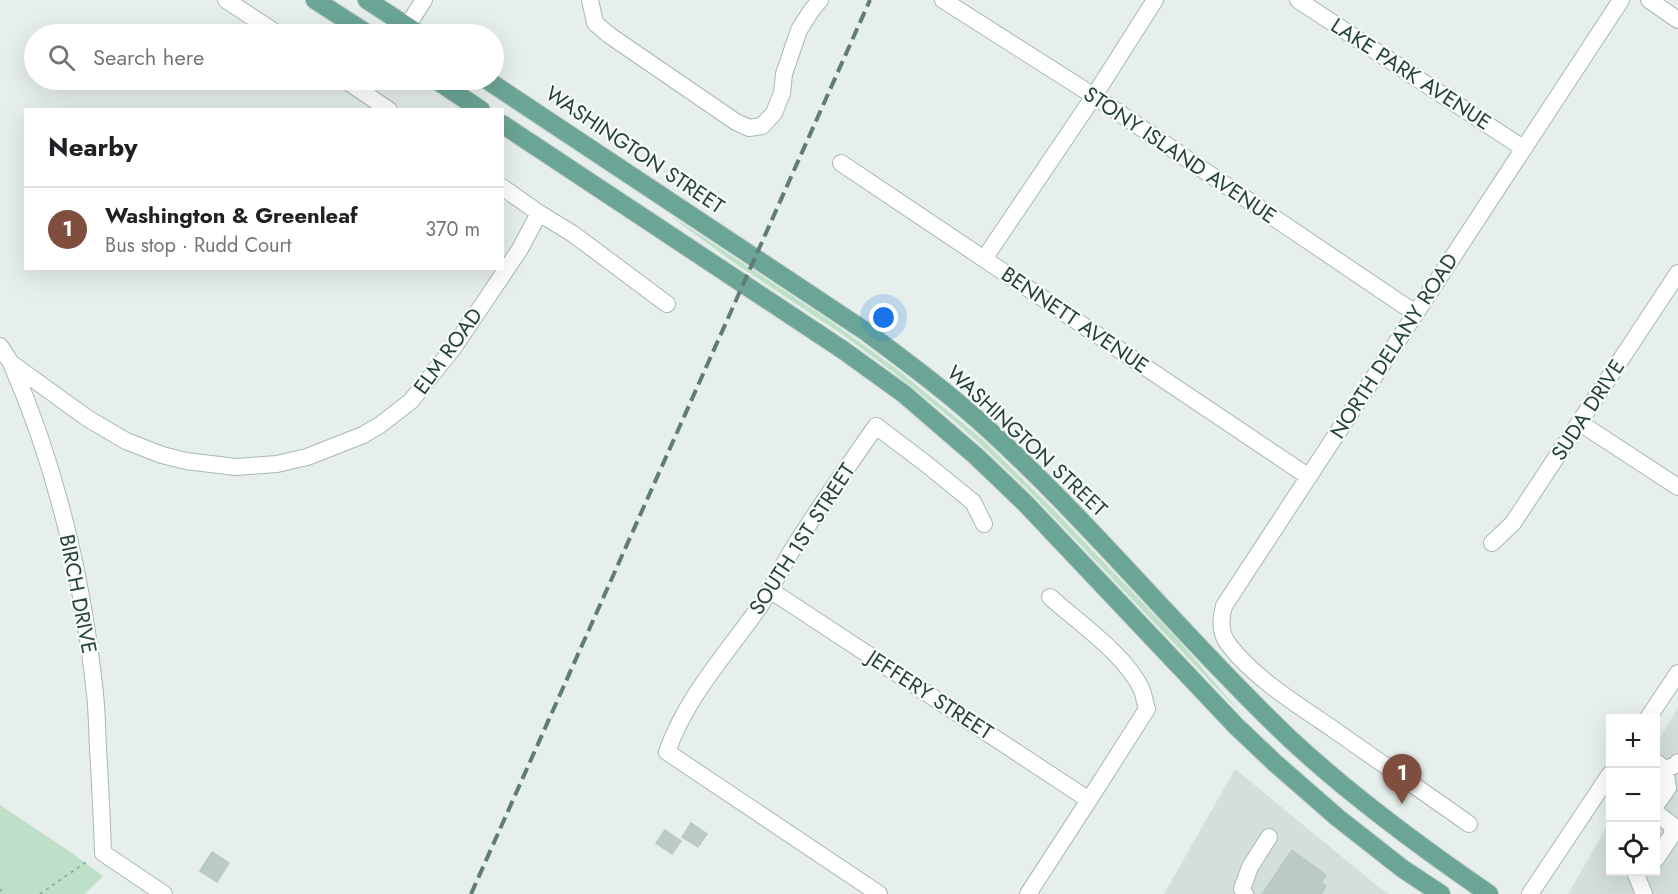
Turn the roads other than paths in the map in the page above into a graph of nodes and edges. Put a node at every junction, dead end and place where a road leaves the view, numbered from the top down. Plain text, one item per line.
1 (226, 0) edge
2 (315, 0) edge
3 (368, 0) edge
4 (424, 0) edge
5 (590, 0) edge
6 (820, 0) edge
7 (943, 0) edge
8 (1155, 0) edge
9 (1298, 0) edge
10 (1621, 0) edge
11 (1649, 0) edge
12 (1678, 20) edge
13 (263, 24) edge
14 (352, 24) edge
15 (399, 24) edge
16 (413, 24) edge
17 (372, 90) edge
18 (451, 90) edge
19 (502, 90) edge
20 (1094, 96) junction
21 (387, 108) edge
22 (478, 108) edge
23 (504, 125) edge
24 (1523, 148) junction
25 (841, 163) dead end
26 (504, 188) edge
27 (539, 213) junction
28 (984, 259) junction
29 (1678, 273) edge
30 (667, 304) dead end
31 (1415, 313) junction
32 (0, 346) edge
33 (11, 363) junction
34 (1580, 423) junction
35 (1309, 477) junction
36 (1678, 487) edge
37 (984, 524) dead end
38 (1492, 543) dead end
39 (770, 590) junction
40 (1050, 597) dead end
41 (1678, 673) edge
42 (1651, 714) edge
43 (1671, 765) edge
44 (1606, 781) edge
45 (1660, 799) edge
46 (1089, 800) junction
47 (1660, 816) edge
48 (1469, 824) dead end
49 (1269, 837) dead end
50 (1660, 853) edge
51 (164, 894) edge
52 (879, 894) edge
53 (1028, 894) edge
54 (1245, 894) edge
55 (1441, 894) edge
56 (1489, 894) edge
57 (1530, 894) edge

1 - 13 street
2 - 14 main road
3 - 15 main road
4 - 16 street
5 - 6 street
7 - 20 street, STONY ISLAND AVENUE
8 - 20 street
9 - 24 street, LAKE PARK AVENUE
10 - 24 street, NORTH DELANY ROAD
11 - 12 street
17 - 21 street
18 - 22 main road
19 - 56 main road, WASHINGTON STREET
20 - 28 street
20 - 31 street, STONY ISLAND AVENUE
23 - 55 main road
24 - 31 street, NORTH DELANY ROAD
25 - 28 street, BENNETT AVENUE
26 - 27 street
27 - 30 street
27 - 33 street, ELM ROAD
28 - 35 street, BENNETT AVENUE
29 - 34 street, SUDA DRIVE
31 - 35 street, NORTH DELANY ROAD
32 - 33 street, ELM ROAD
33 - 51 street, BIRCH DRIVE
34 - 36 street
34 - 38 street, SUDA DRIVE
35 - 48 street, NORTH DELANY ROAD
37 - 39 street, SOUTH 1ST STREET
39 - 46 street, JEFFERY STREET
39 - 52 street, SOUTH 1ST STREET
40 - 46 street
41 - 42 street
43 - 45 street
44 - 57 street
46 - 53 street
47 - 50 street
49 - 54 street

